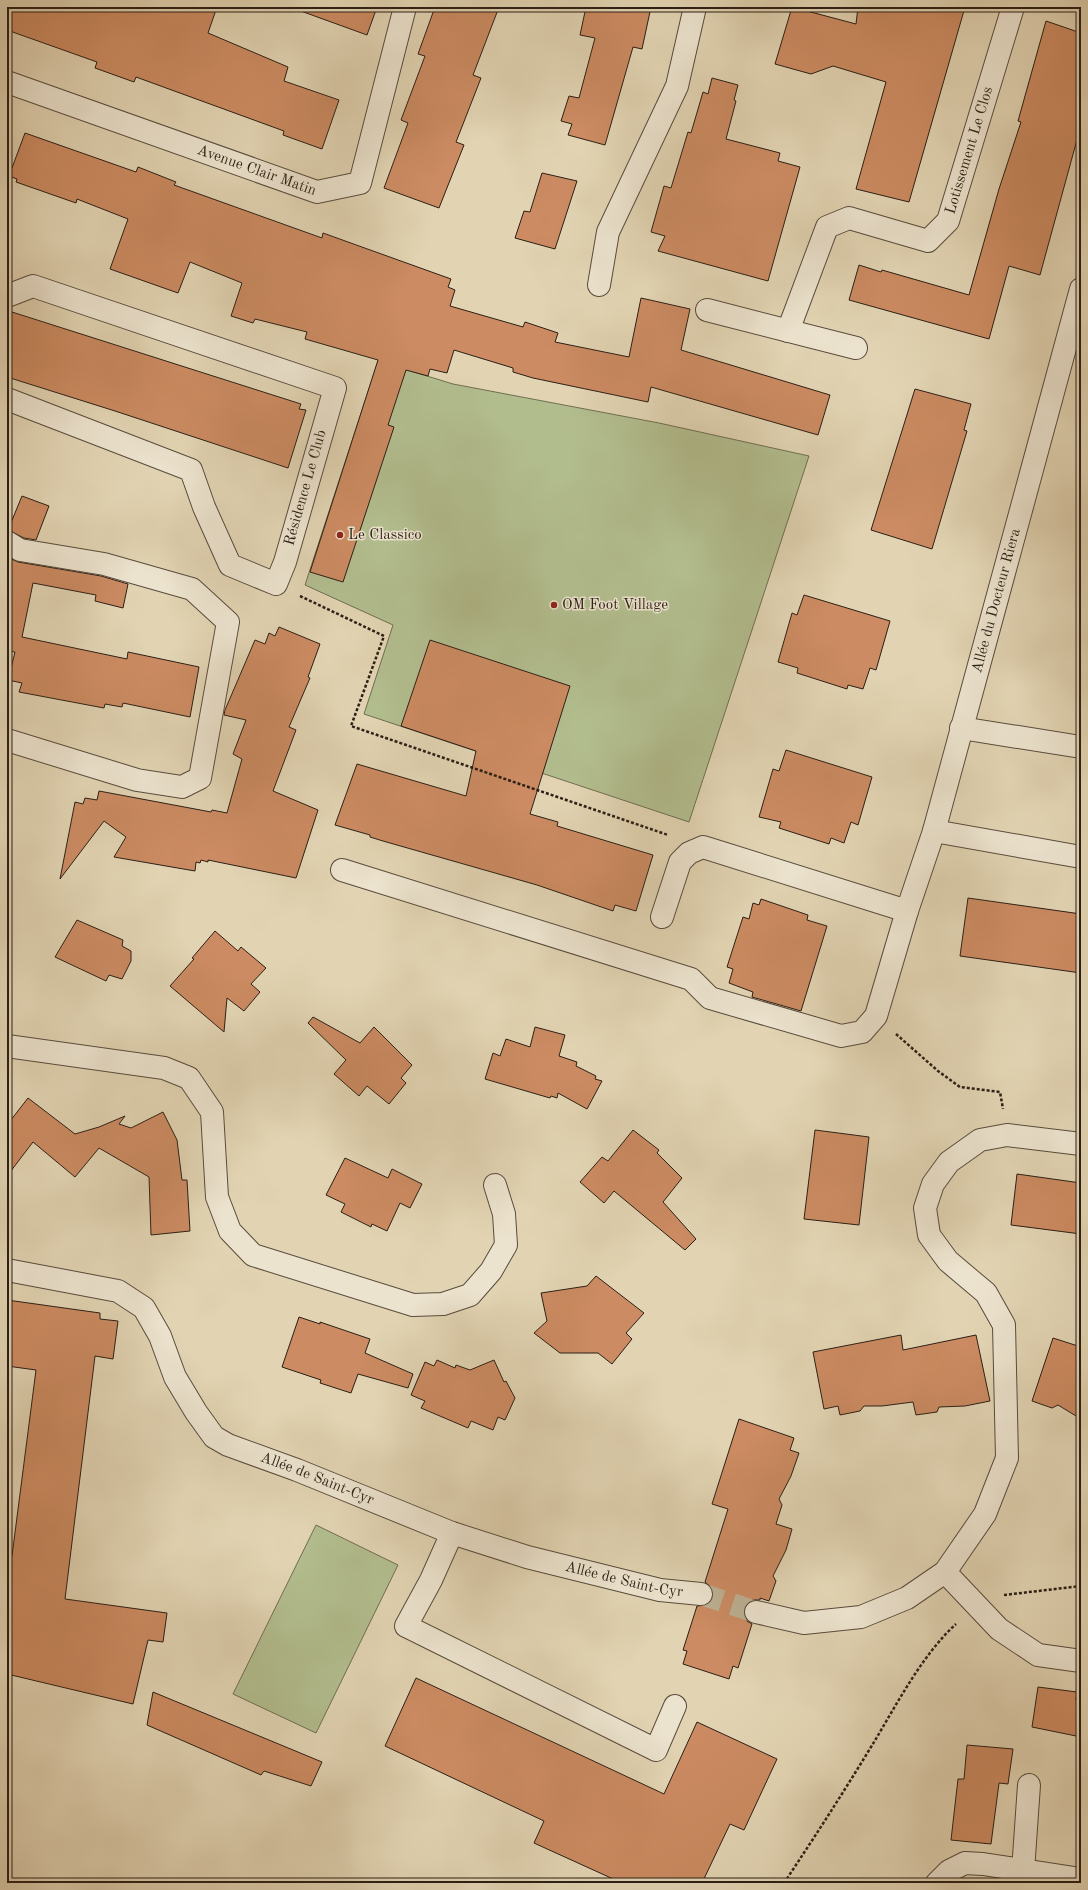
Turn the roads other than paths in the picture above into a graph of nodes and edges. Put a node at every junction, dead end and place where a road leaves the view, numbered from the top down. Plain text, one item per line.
1 (405, 7) edge
2 (695, 7) edge
3 (1013, 7) edge
4 (7, 82) edge
5 (599, 285) dead end
6 (1081, 289) edge
7 (7, 296) edge
8 (707, 310) dead end
9 (788, 331) junction
10 (856, 348) dead end
11 (7, 399) edge
12 (7, 542) edge
13 (961, 728) junction
14 (7, 740) edge
15 (1081, 747) edge
16 (934, 831) junction
17 (1081, 857) edge
18 (342, 870) dead end
19 (907, 911) junction
20 (662, 917) dead end
21 (7, 1046) edge
22 (1081, 1144) edge
23 (495, 1185) dead end
24 (7, 1270) edge
25 (452, 1532) junction
26 (945, 1572) junction
27 (701, 1594) tunnel mouth
28 (756, 1612) tunnel mouth
29 (1081, 1661) edge
30 (675, 1706) dead end
31 (1030, 1785) dead end
32 (1022, 1871) junction
33 (1081, 1879) edge
34 (937, 1883) edge

1 - 4 street, Avenue Clair Matin
2 - 5 street
3 - 9 street, Lotissement Le Clos
6 - 13 street, Allée du Docteur Riera
7 - 11 street, Résidence Le Club
8 - 9 street
9 - 10 street
12 - 14 street
13 - 15 street
13 - 16 street, Allée du Docteur Riera
16 - 17 street
16 - 19 street, Allée du Docteur Riera
18 - 19 street, Allée du Docteur Riera
19 - 20 street
21 - 23 street
22 - 26 street
24 - 25 street, Allée de Saint-Cyr
25 - 27 street, Allée de Saint-Cyr
25 - 30 street
26 - 28 street
26 - 29 street
31 - 32 street
32 - 33 street
32 - 34 street

